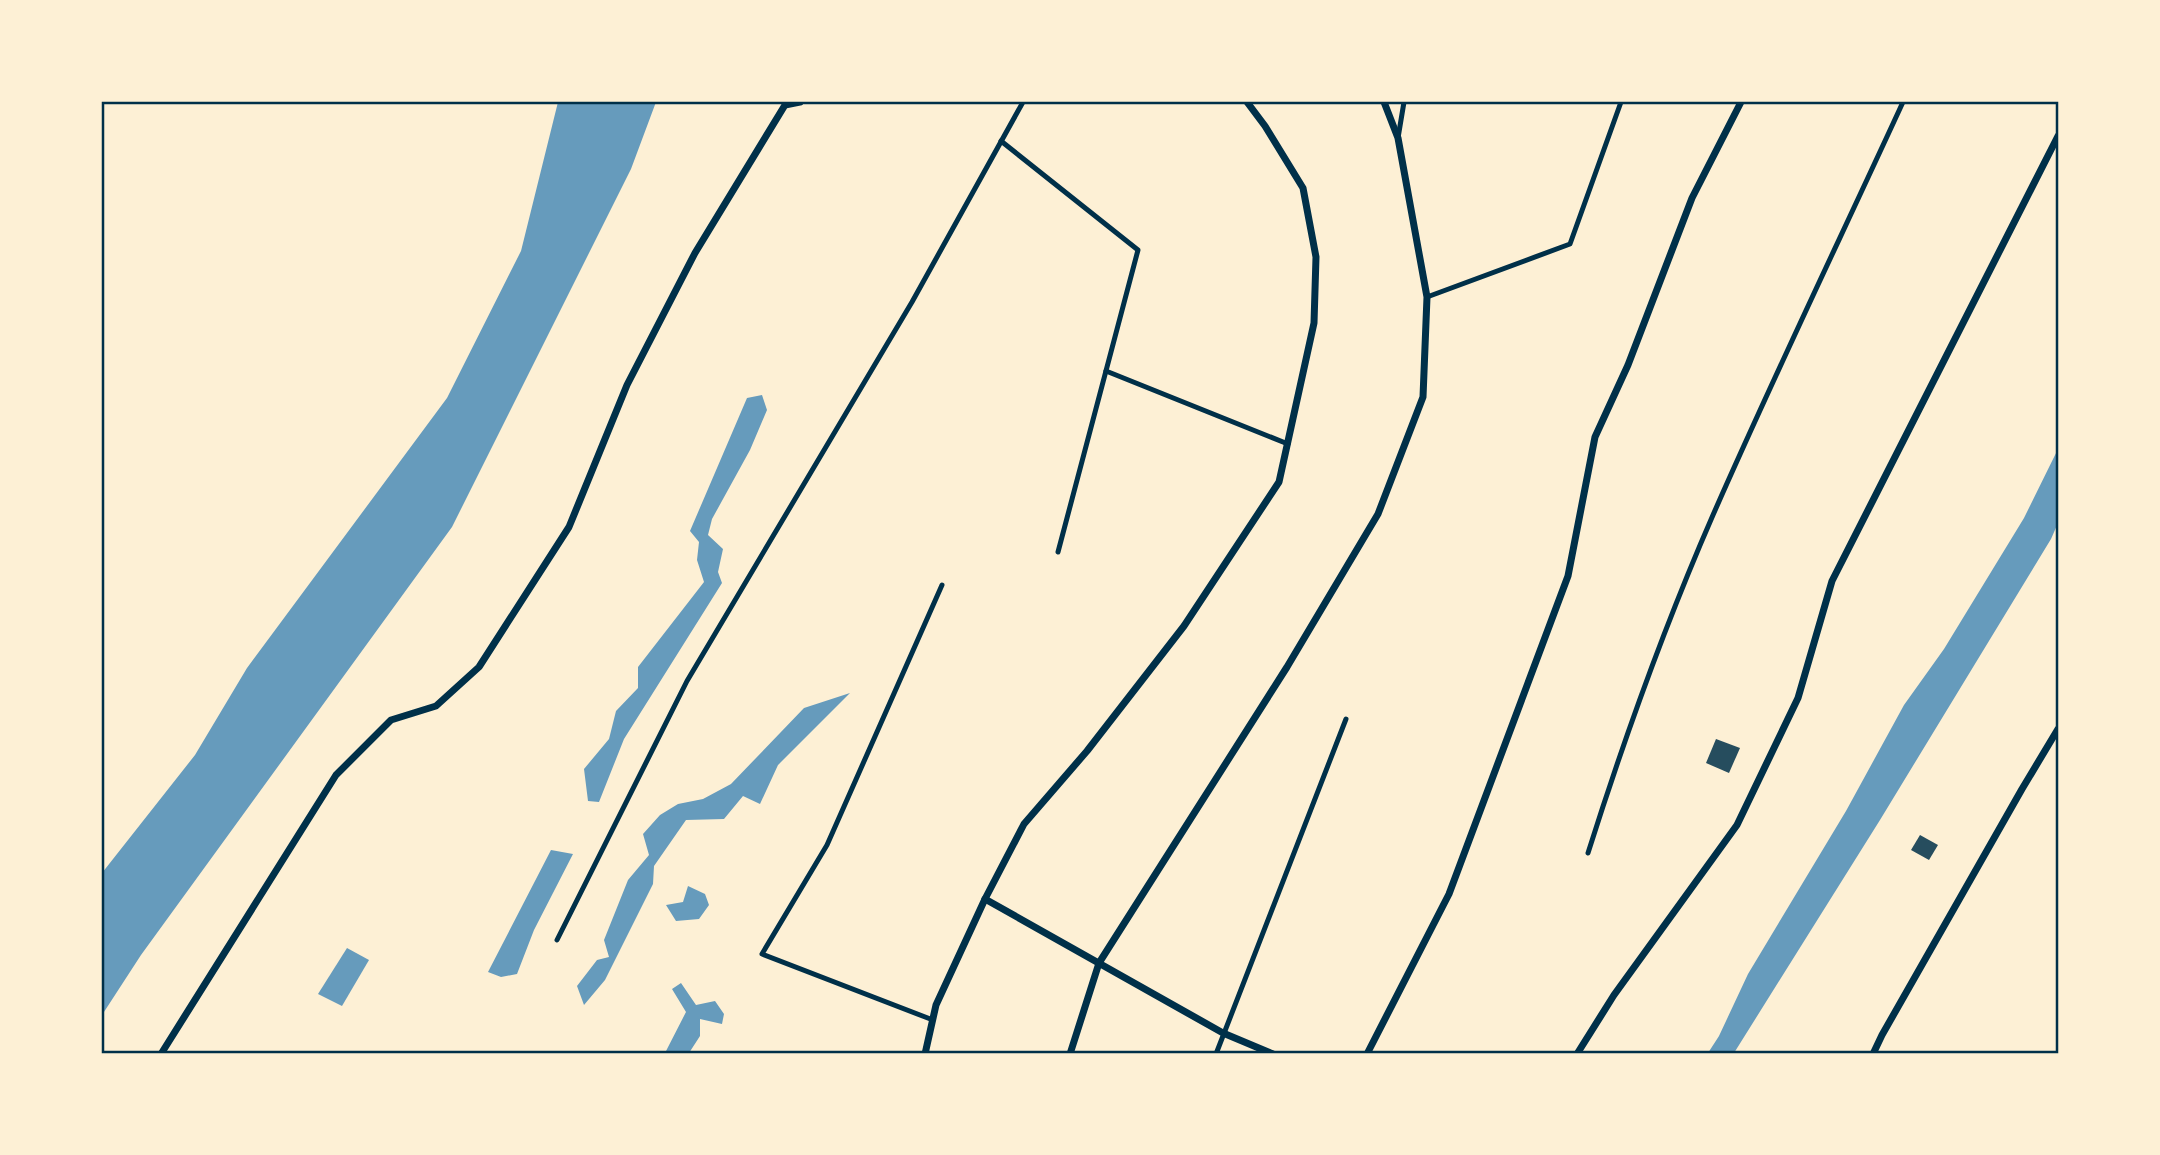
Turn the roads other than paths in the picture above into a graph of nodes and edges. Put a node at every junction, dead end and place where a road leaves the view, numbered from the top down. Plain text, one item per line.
1 (800, 102) edge
2 (1023, 102) edge
3 (1247, 102) edge
4 (1384, 102) edge
5 (1404, 102) edge
6 (1620, 102) edge
7 (1741, 102) edge
8 (1903, 102) edge
9 (782, 103) edge
10 (2059, 136) edge
11 (1398, 138) junction
12 (1001, 141) junction
13 (1427, 297) junction
14 (1106, 371) junction
15 (1287, 444) junction
16 (1058, 552) dead end
17 (942, 585) dead end
18 (1346, 719) dead end
19 (2059, 729) edge
20 (1588, 853) dead end
21 (985, 899) junction
22 (557, 940) dead end
23 (1099, 963) junction
24 (933, 1020) junction
25 (1223, 1033) junction
26 (161, 1054) edge
27 (925, 1054) edge
28 (1070, 1054) edge
29 (1216, 1054) edge
30 (1273, 1054) edge
31 (1367, 1054) edge
32 (1577, 1054) edge
33 (1873, 1054) edge

1 - 9 street
2 - 12 lane
3 - 15 street
4 - 11 street
5 - 11 lane
6 - 13 lane
7 - 31 street
8 - 20 lane
9 - 26 street
10 - 32 street
11 - 13 street
12 - 14 lane
12 - 22 lane
13 - 23 street
14 - 15 lane
14 - 16 lane
15 - 21 street
17 - 24 lane
18 - 25 lane
19 - 33 street
21 - 23 street
21 - 24 street
23 - 25 street
23 - 28 street
24 - 27 street
25 - 29 lane
25 - 30 street

